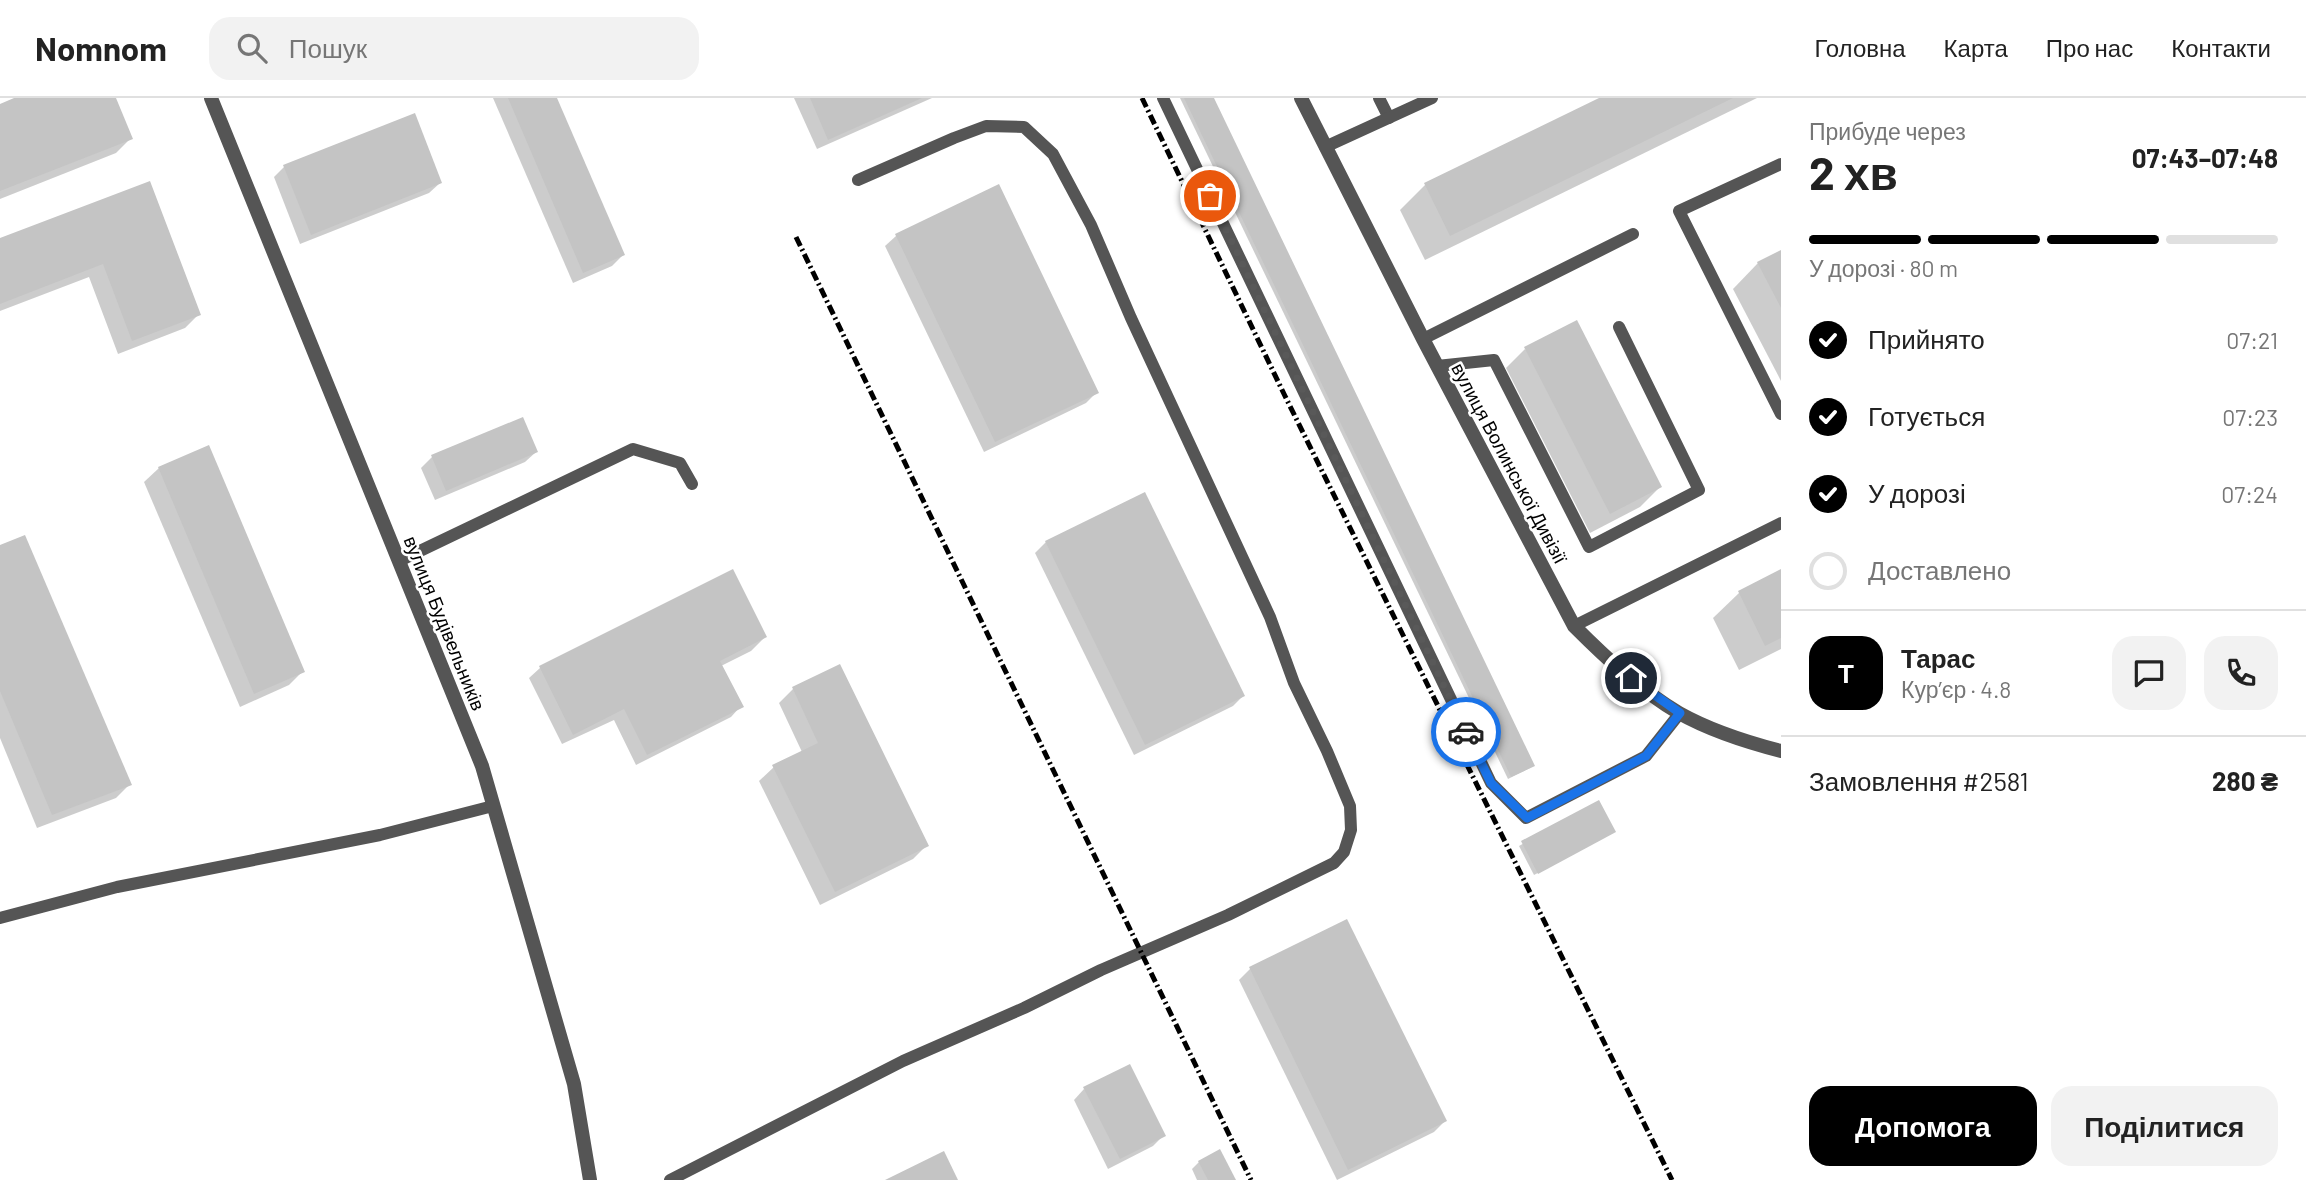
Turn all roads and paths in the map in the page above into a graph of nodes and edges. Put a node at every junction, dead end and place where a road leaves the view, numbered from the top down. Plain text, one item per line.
1 (211, 98) edge
2 (1163, 98) edge
3 (1301, 98) edge
4 (1379, 98) edge
5 (1432, 98) edge
6 (1389, 118) junction
7 (1325, 147) junction
8 (1781, 163) edge
9 (858, 180) dead end
10 (1633, 234) dead end
11 (1619, 327) dead end
12 (1423, 339) junction
13 (1437, 366) junction
14 (1781, 414) edge
15 (692, 484) dead end
16 (1781, 523) edge
17 (399, 561) junction
18 (1574, 626) junction
19 (1680, 713) junction
20 (1781, 751) edge
21 (493, 806) junction
22 (0, 918) edge
23 (590, 1180) edge
24 (670, 1180) edge

1 - 17 street, вулиця Будівельників
2 - 19 lane
3 - 7 street, вулиця Волинської Дивізії
4 - 6 lane
5 - 6 lane
6 - 7 lane
7 - 12 street, вулиця Волинської Дивізії
8 - 14 lane
9 - 24 lane
10 - 12 lane
11 - 13 lane
12 - 13 street, вулиця Волинської Дивізії
13 - 18 street, вулиця Волинської Дивізії
15 - 17 lane
16 - 18 lane
17 - 21 street, вулиця Будівельників
18 - 19 street, вулиця Волинської Дивізії
19 - 20 street, вулиця Волинської Дивізії
21 - 22 lane
21 - 23 street, вулиця Будівельників

